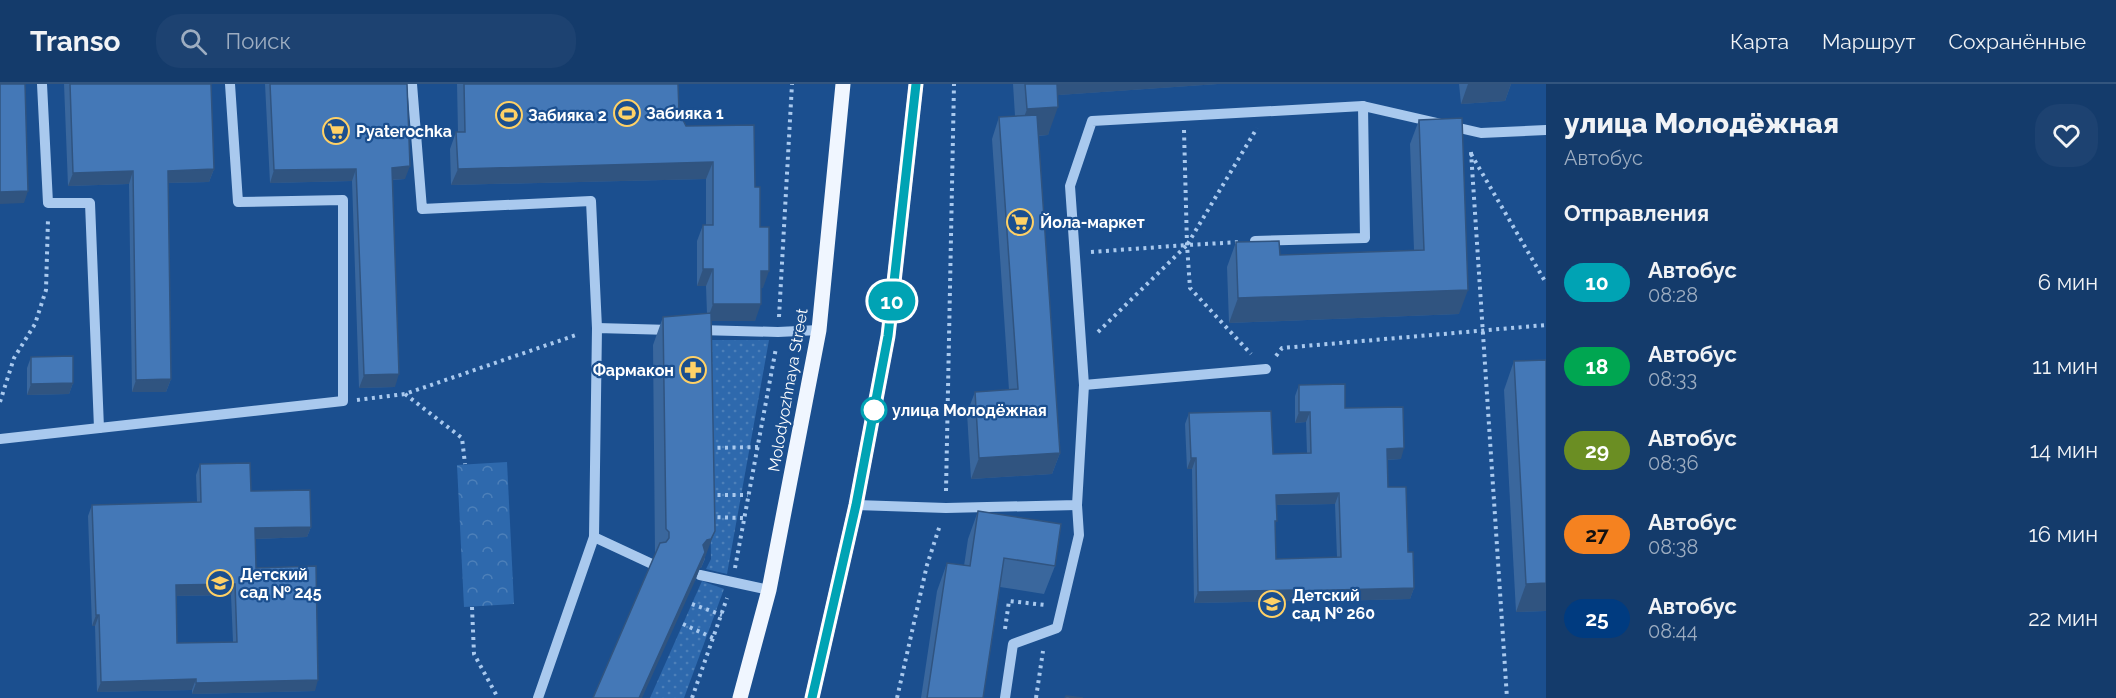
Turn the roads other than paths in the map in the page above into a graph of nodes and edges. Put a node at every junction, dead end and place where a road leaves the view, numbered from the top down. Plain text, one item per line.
1 (42, 84) edge
2 (230, 84) edge
3 (412, 84) edge
4 (843, 84) edge
5 (916, 84) edge
6 (1363, 106) junction
7 (1546, 130) edge
8 (1255, 242) edge
9 (597, 328) junction
10 (819, 330) junction
11 (1266, 369) road end
12 (1084, 385) junction
13 (99, 428) junction
14 (0, 439) edge
15 (856, 505) junction
16 (1077, 505) junction
17 (594, 537) junction
18 (652, 564) edge
19 (700, 575) edge
20 (768, 590) junction
21 (537, 698) edge
22 (740, 698) edge
23 (812, 698) edge
24 (1005, 698) edge

1 - 13 lane
2 - 13 lane
3 - 9 lane
4 - 10 main road, Molodyozhnaya Street
5 - 15 main road
6 - 7 lane
6 - 8 lane
6 - 12 lane
9 - 10 lane
9 - 17 lane
10 - 20 main road, Molodyozhnaya Street
11 - 12 lane
12 - 16 lane
13 - 14 lane
15 - 16 lane
15 - 23 main road
16 - 24 lane
17 - 18 lane
17 - 21 lane
19 - 20 lane
20 - 22 main road, Molodyozhnaya Street

